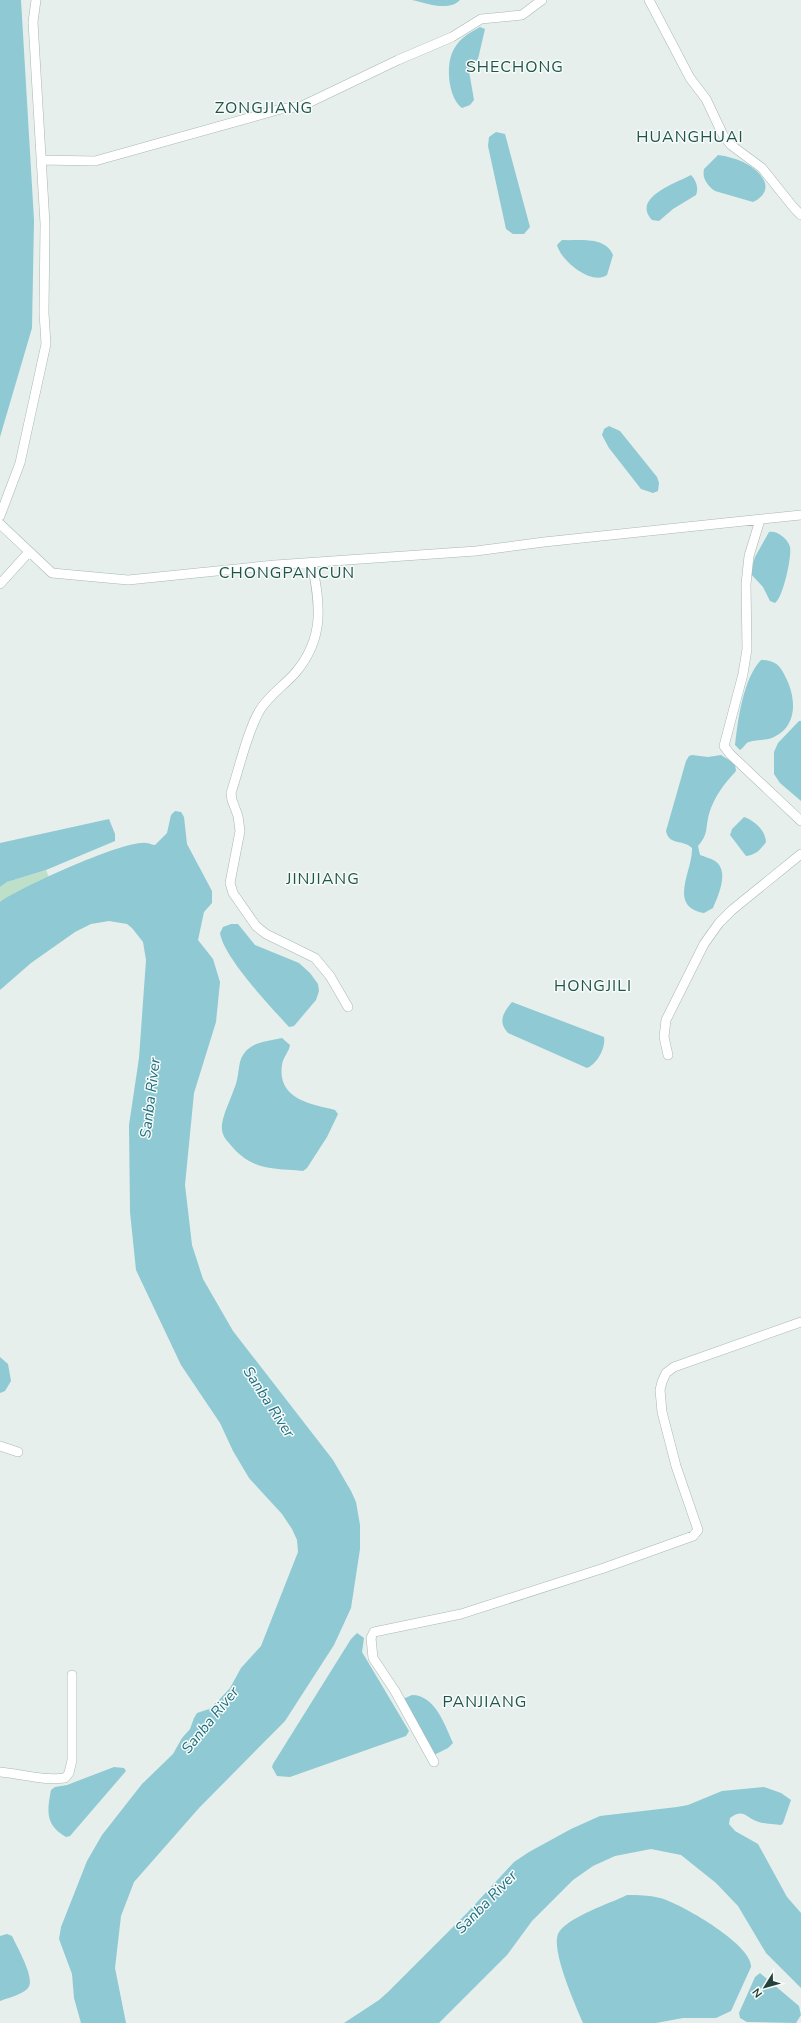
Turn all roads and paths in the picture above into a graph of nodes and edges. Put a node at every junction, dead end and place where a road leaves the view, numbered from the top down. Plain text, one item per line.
1 (36, 0) edge
2 (542, 0) edge
3 (649, 0) edge
4 (41, 160) junction
5 (801, 215) edge
6 (801, 515) edge
7 (0, 516) edge
8 (760, 520) junction
9 (0, 524) edge
10 (29, 552) junction
11 (312, 563) junction
12 (0, 584) edge
13 (801, 821) edge
14 (801, 854) edge
15 (348, 1007) dead end
16 (668, 1055) dead end
17 (801, 1322) edge
18 (0, 1446) edge
19 (18, 1452) dead end
20 (72, 1675) dead end
21 (434, 1762) dead end
22 (0, 1772) edge

1 - 4 street
2 - 4 street
3 - 5 street
4 - 7 street
6 - 8 street
8 - 11 street
8 - 13 street
9 - 10 street
10 - 11 street
10 - 12 street
11 - 15 street
14 - 16 street
17 - 21 street
18 - 19 street
20 - 22 street

